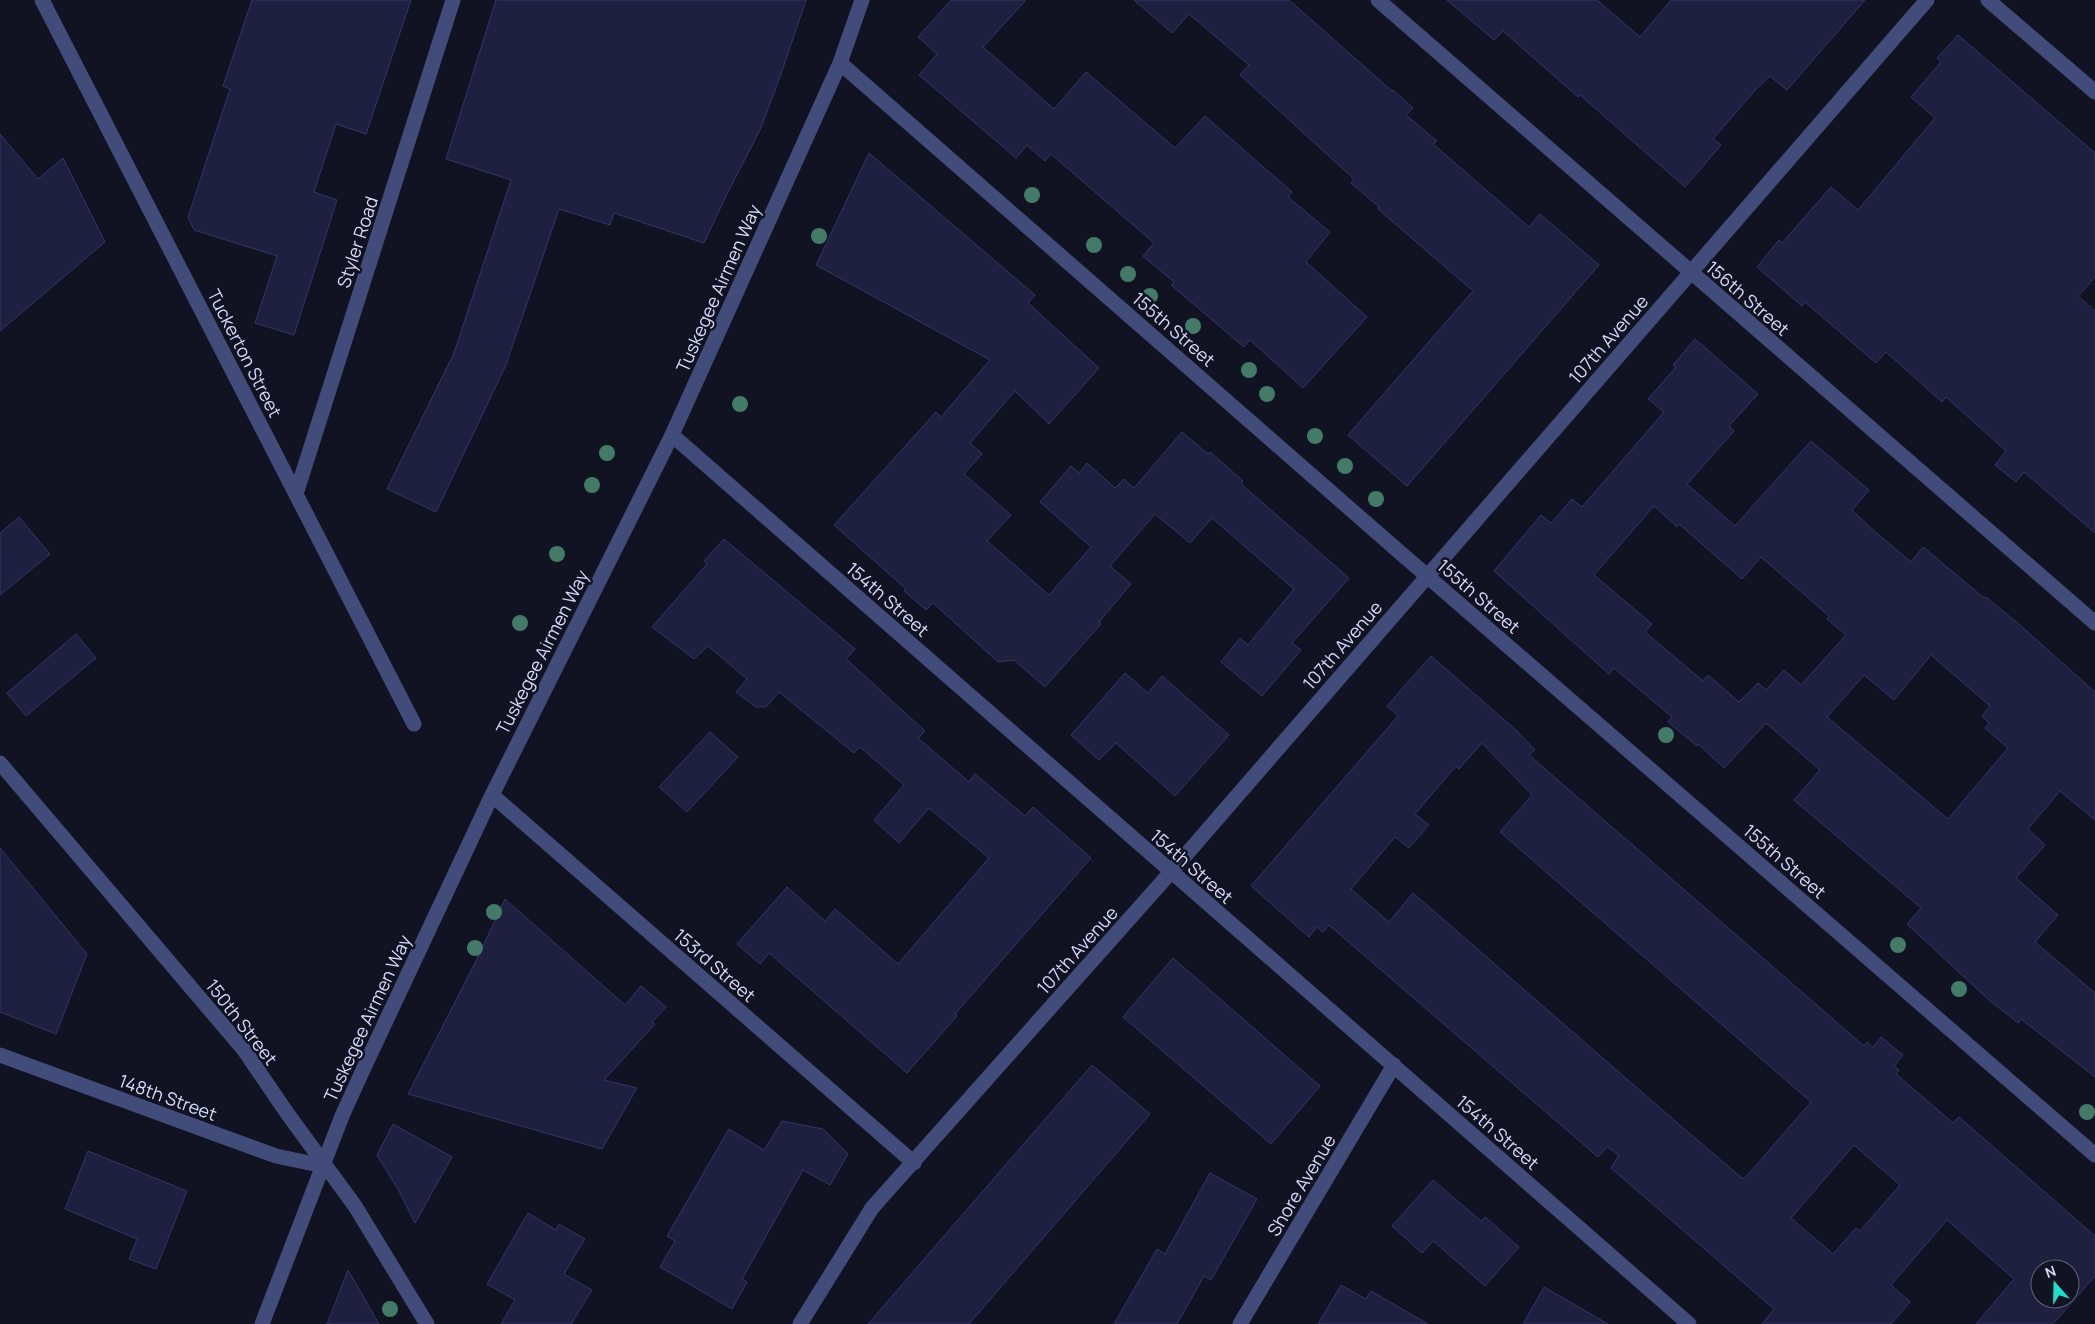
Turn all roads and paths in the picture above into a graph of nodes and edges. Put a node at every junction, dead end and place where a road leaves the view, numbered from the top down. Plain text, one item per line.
1 (42, 0) edge
2 (453, 0) edge
3 (862, 0) edge
4 (1378, 0) edge
5 (1927, 0) edge
6 (1988, 0) edge
7 (840, 63) junction
8 (2095, 92) edge
9 (1690, 273) junction
10 (672, 435) junction
11 (296, 494) junction
12 (1427, 575) junction
13 (2095, 624) edge
14 (414, 724) dead end
15 (0, 763) edge
16 (492, 795) junction
17 (1170, 872) junction
18 (0, 1055) edge
19 (1394, 1065) junction
20 (2095, 1155) edge
21 (914, 1163) junction
22 (324, 1166) junction
23 (262, 1324) edge
24 (427, 1324) edge
25 (800, 1324) edge
26 (1240, 1324) edge
27 (1688, 1324) edge

1 - 11 street, Tuckerton Street
2 - 11 street, Styler Road
3 - 7 street, Tuskegee Airmen Way
4 - 9 street, 156th Street
5 - 9 street, 107th Avenue
6 - 8 street
7 - 10 street, Tuskegee Airmen Way
7 - 12 street, 155th Street
9 - 12 street, 107th Avenue
9 - 13 street, 156th Street
10 - 16 street, Tuskegee Airmen Way
10 - 17 street, 154th Street
11 - 14 street, Tuckerton Street
12 - 17 street, 107th Avenue
12 - 20 street, 155th Street
15 - 22 street, 150th Street
16 - 21 street, 153rd Street
16 - 22 street, Tuskegee Airmen Way
17 - 19 street, 154th Street
17 - 21 street, 107th Avenue
18 - 22 street, 148th Street
19 - 26 street, Shore Avenue
19 - 27 street, 154th Street
21 - 25 street, 107th Avenue
22 - 23 street, Tuskegee Airmen Way
22 - 24 street, 150th Street

